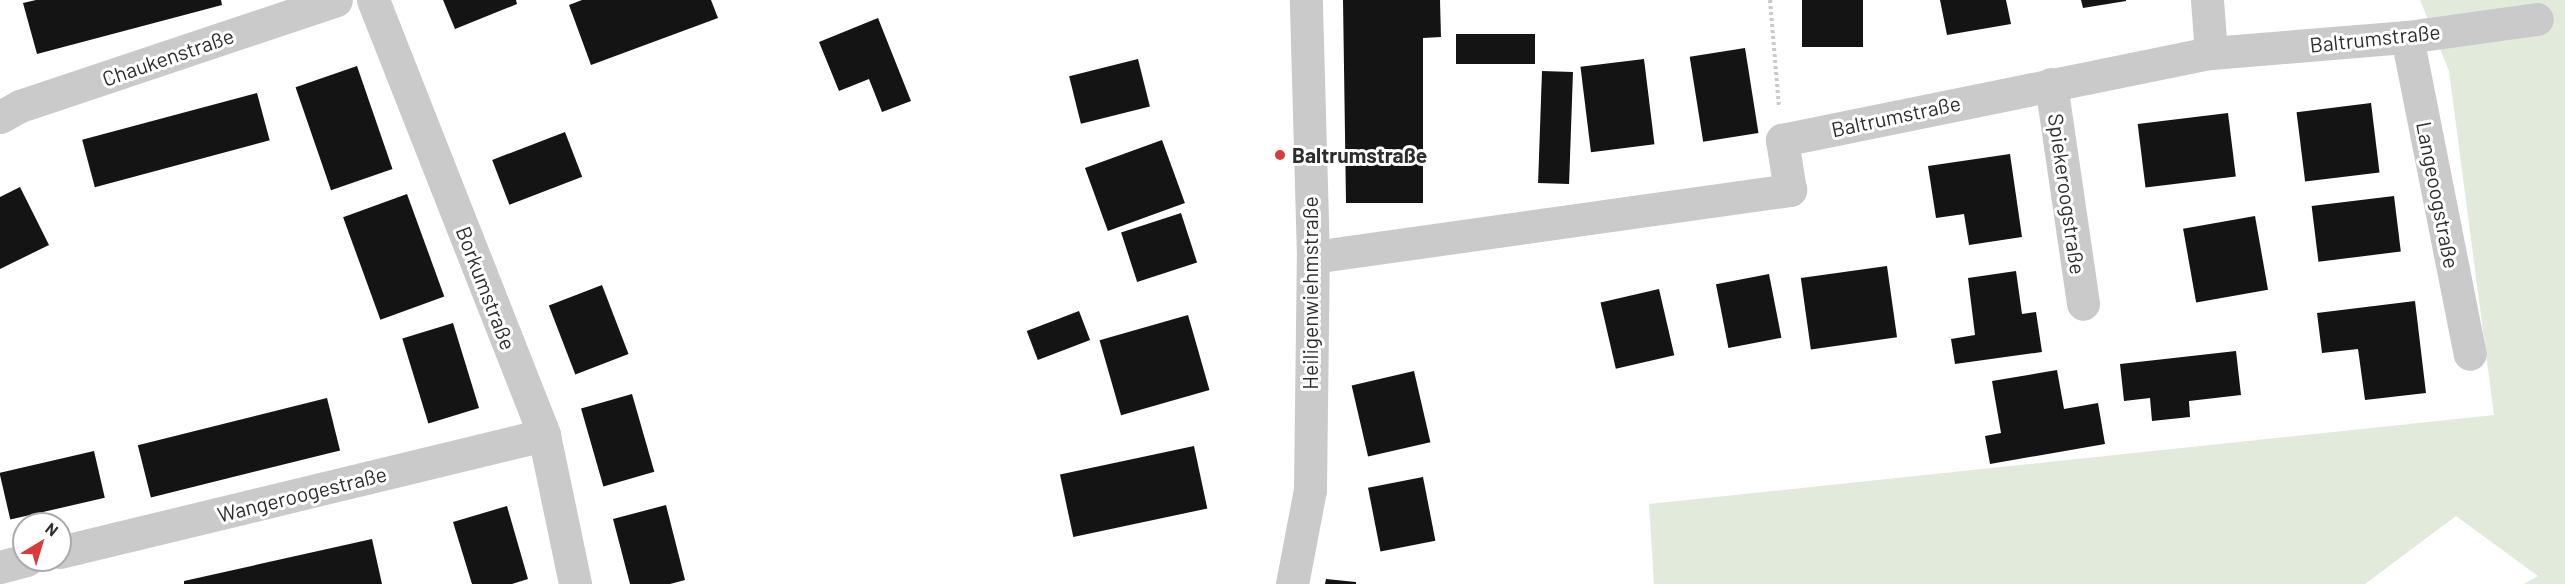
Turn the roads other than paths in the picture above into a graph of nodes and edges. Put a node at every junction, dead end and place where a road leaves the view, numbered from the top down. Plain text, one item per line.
1 (336, 0) edge
2 (373, 0) edge
3 (1306, 0) edge
4 (2206, 0) edge
5 (2537, 19) dead end
6 (2407, 37) junction
7 (2211, 53) junction
8 (2051, 84) junction
9 (0, 117) edge
10 (1313, 257) junction
11 (2083, 304) dead end
12 (2470, 354) dead end
13 (544, 435) junction
14 (72, 549) edge
15 (575, 584) edge
16 (1292, 584) edge

1 - 9 street, Chaukenstraße
2 - 13 street, Borkumstraße
3 - 10 street, Heiligenwiehmstraße
4 - 7 street
5 - 6 street, Baltrumstraße
6 - 7 street, Baltrumstraße
6 - 12 street, Langeoogstraße
7 - 8 street, Baltrumstraße
8 - 10 street, Baltrumstraße
8 - 11 street, Spiekeroogstraße
10 - 16 street, Heiligenwiehmstraße
13 - 14 street, Wangeroogestraße
13 - 15 street, Borkumstraße

